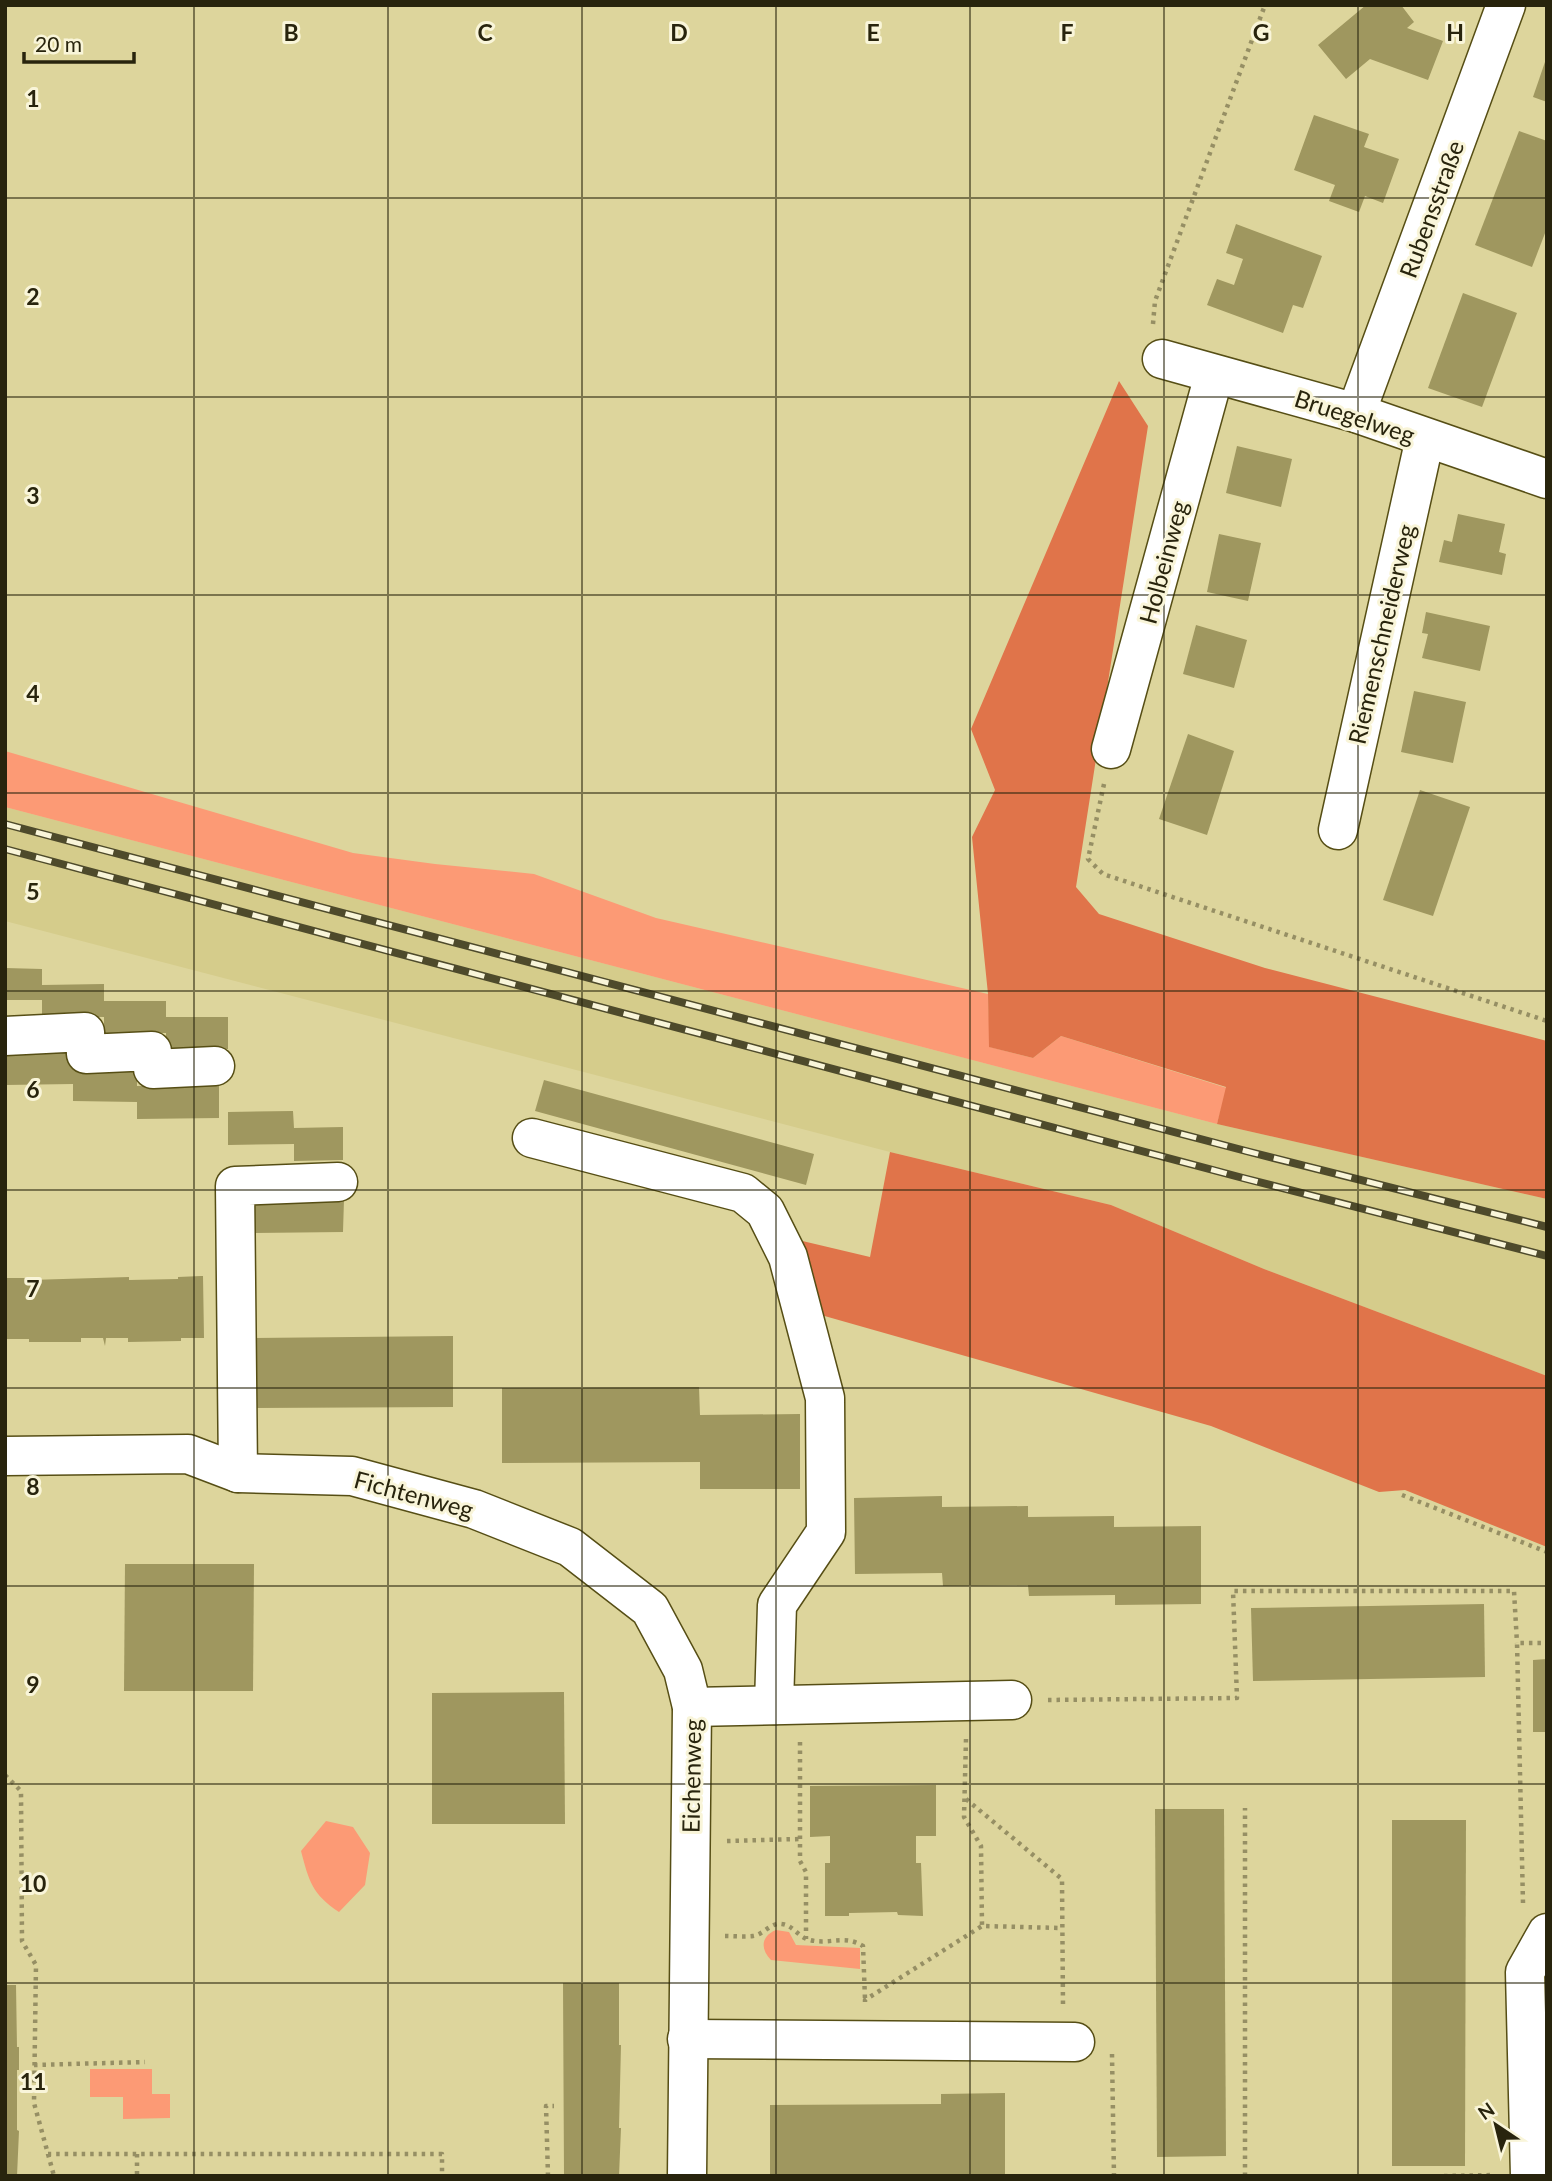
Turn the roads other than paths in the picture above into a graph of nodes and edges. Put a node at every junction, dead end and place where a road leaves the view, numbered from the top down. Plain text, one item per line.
1 (1506, 5) edge
2 (1162, 359) road end
3 (1214, 375) junction
4 (1356, 413) junction
5 (1425, 438) junction
6 (1547, 479) edge
7 (1111, 749) road end
8 (1338, 830) dead end
9 (5, 1036) edge
10 (215, 1066) dead end
11 (532, 1138) dead end
12 (338, 1182) dead end
13 (5, 1456) edge
14 (238, 1473) junction
15 (1012, 1700) road end
16 (787, 1705) junction
17 (692, 1707) junction
18 (1547, 1933) edge
19 (687, 2039) junction
20 (1070, 2042) road end
21 (1530, 2175) edge
22 (687, 2176) edge

1 - 4 street, Rubensstraße
2 - 3 street, Bruegelweg
3 - 4 street, Bruegelweg
3 - 7 street, Holbeinweg
4 - 5 street, Bruegelweg
5 - 6 street, Bruegelweg
5 - 8 street, Riemenschneiderweg
9 - 10 street
11 - 16 street
12 - 14 street
13 - 14 street, Fichtenweg
14 - 17 street, Fichtenweg
15 - 16 street, Eichenweg
16 - 17 street, Eichenweg
17 - 19 street, Eichenweg
18 - 21 street
19 - 20 street
19 - 22 street, Eichenweg

